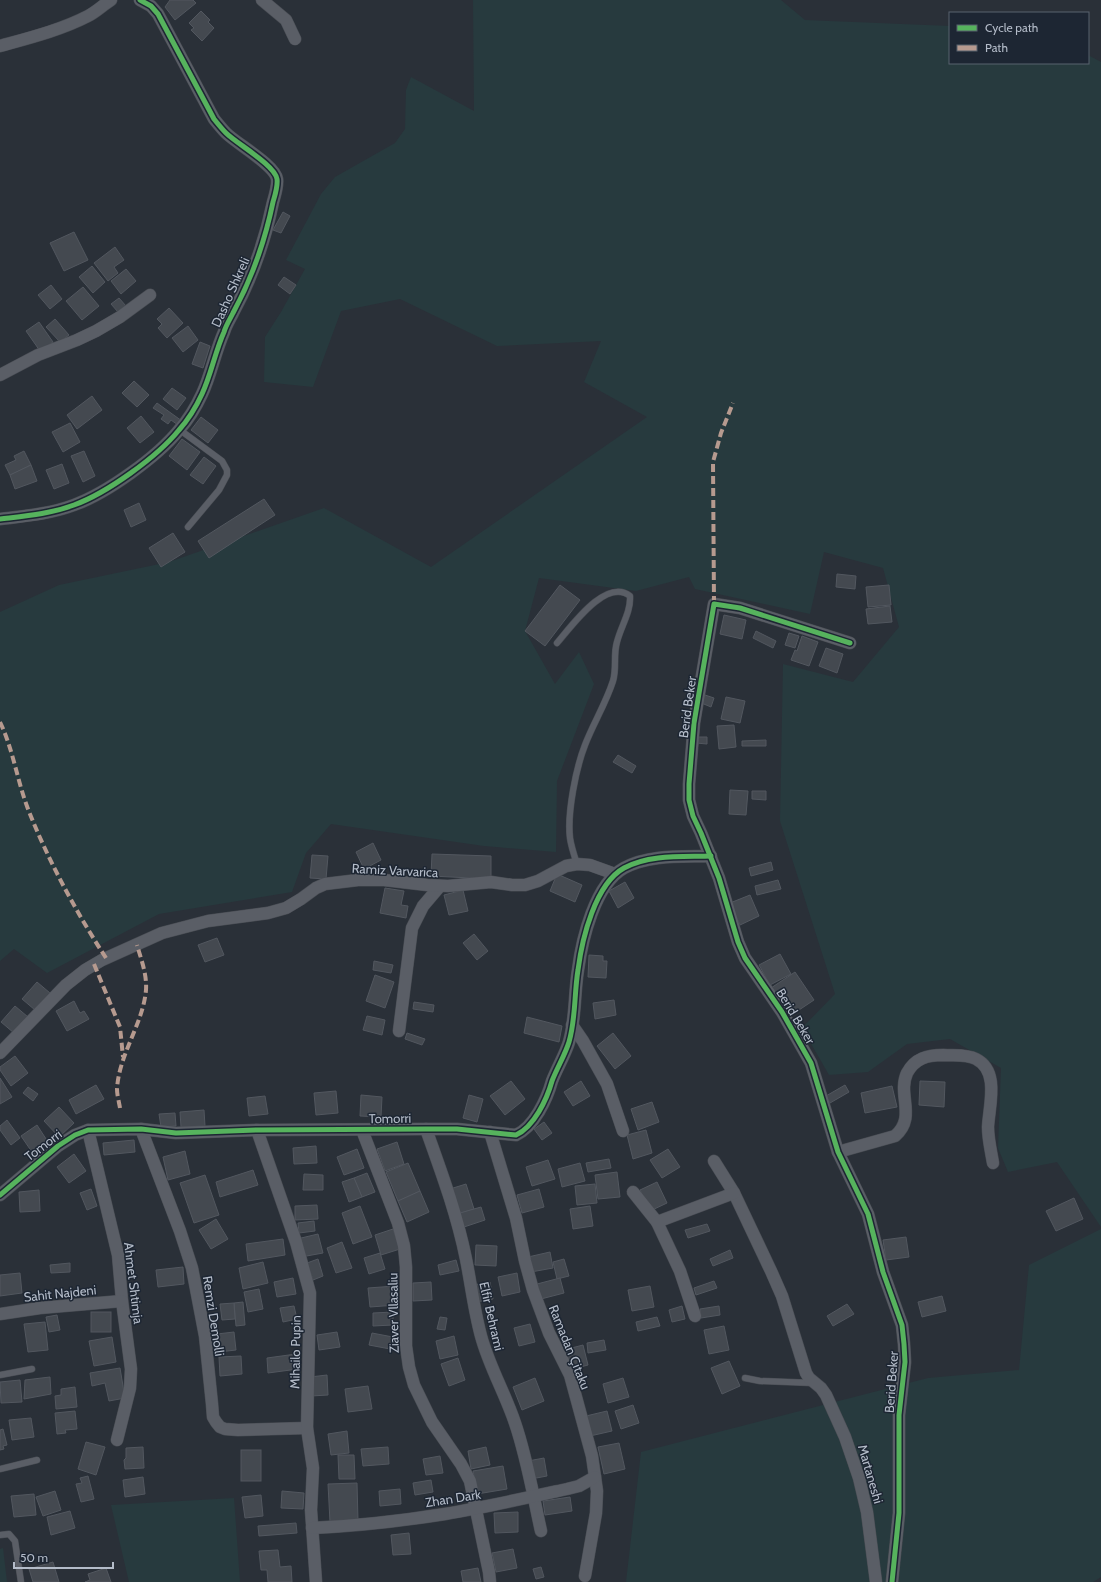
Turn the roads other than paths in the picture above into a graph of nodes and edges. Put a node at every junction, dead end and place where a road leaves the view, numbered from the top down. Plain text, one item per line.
1 (111, 0) edge
2 (140, 0) edge
3 (262, 0) edge
4 (295, 39) dead end
5 (0, 46) edge
6 (150, 295) dead end
7 (0, 375) edge
8 (180, 430) junction
9 (0, 519) edge
10 (188, 527) dead end
11 (557, 643) dead end
12 (850, 643) dead end
13 (711, 856) junction
14 (577, 864) junction
15 (615, 874) junction
16 (440, 886) junction
17 (572, 1025) junction
18 (399, 1031) dead end
19 (0, 1053) edge
20 (141, 1129) junction
21 (426, 1129) junction
22 (88, 1130) junction
23 (257, 1130) junction
24 (362, 1130) junction
25 (623, 1131) dead end
26 (490, 1132) junction
27 (838, 1152) junction
28 (714, 1161) dead end
29 (993, 1163) dead end
30 (633, 1192) dead end
31 (734, 1193) junction
32 (0, 1195) edge
33 (657, 1222) junction
34 (122, 1301) junction
35 (0, 1314) edge
36 (695, 1316) dead end
37 (32, 1369) dead end
38 (0, 1375) edge
39 (746, 1378) dead end
40 (813, 1383) junction
41 (307, 1428) junction
42 (117, 1440) dead end
43 (37, 1460) dead end
44 (0, 1468) edge
45 (596, 1478) junction
46 (533, 1496) junction
47 (476, 1508) junction
48 (312, 1528) junction
49 (541, 1531) dead end
50 (0, 1535) edge
51 (585, 1576) dead end
52 (21, 1582) edge
53 (316, 1582) edge
54 (490, 1582) edge
55 (876, 1582) edge
56 (892, 1582) edge

1 - 5 street
2 - 8 street, Dasho Shkreli
3 - 4 street
6 - 7 street
8 - 9 street, Dasho Shkreli
8 - 10 lane
11 - 14 lane
12 - 13 street, Berid Beker
13 - 15 street
13 - 27 street, Berid Beker
14 - 15 street, Ramiz Varvarica
14 - 16 street, Ramiz Varvarica
15 - 17 street, Tomorri
16 - 18 street
16 - 19 street, Ramiz Varvarica
17 - 25 street
17 - 26 street, Tomorri
20 - 22 street, Tomorri
20 - 23 street, Tomorri
20 - 41 street, Remzi Demolli
21 - 24 street, Tomorri
21 - 26 street, Tomorri
21 - 46 street, Elfir Behrami
22 - 32 street, Tomorri
22 - 34 street, Ahmet Shtimja
23 - 24 street, Tomorri
23 - 41 street, Mihailo Pupin
24 - 47 street, Ziaver Vllasaliu
26 - 45 street, Ramadan Çitaku
27 - 29 street
27 - 56 street, Berid Beker
28 - 31 street, Martaneshi
30 - 33 street
31 - 33 street
31 - 40 street, Martaneshi
33 - 36 street
34 - 35 street, Sahit Najdeni
34 - 42 street, Ahmet Shtimja
37 - 38 lane
39 - 40 lane
40 - 55 street, Martaneshi
41 - 48 street, Mihailo Pupin
43 - 44 lane
45 - 46 street, Zhan Dark
45 - 51 street, Ramadan Çitaku
46 - 47 street, Zhan Dark
46 - 49 street, Elfir Behrami
47 - 48 street, Zhan Dark
47 - 54 street, Ziaver Vllasaliu
48 - 53 street, Mihailo Pupin
50 - 52 lane

